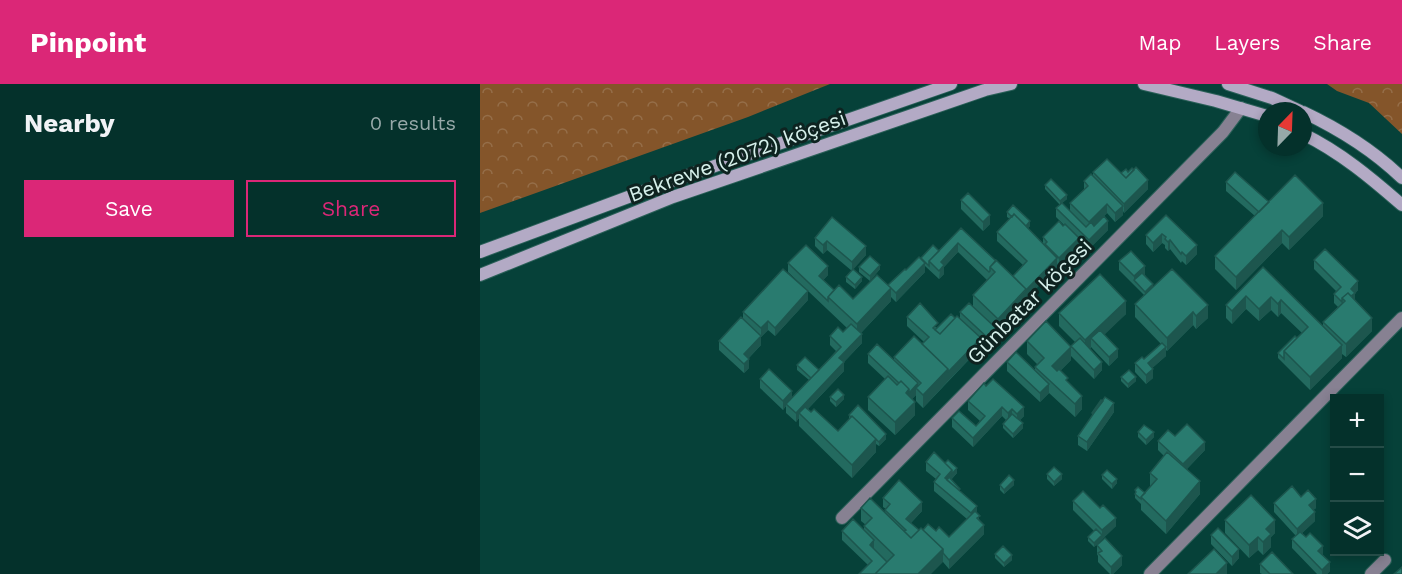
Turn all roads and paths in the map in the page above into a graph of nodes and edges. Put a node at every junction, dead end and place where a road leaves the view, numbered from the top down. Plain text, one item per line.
1 (951, 84) edge
2 (1011, 84) edge
3 (1144, 84) edge
4 (1228, 84) edge
5 (1280, 102) edge
6 (1241, 108) junction
7 (1258, 113) edge
8 (1312, 117) edge
9 (1312, 138) edge
10 (1402, 178) edge
11 (1402, 205) edge
12 (480, 252) edge
13 (480, 275) edge
14 (1402, 318) edge
15 (842, 518) dead end
16 (1385, 560) dead end
17 (1150, 574) edge
18 (1371, 574) edge

1 - 12 main road, Bekrewe (2072) köçesi
2 - 13 main road, Bekrewe (2072) köçesi
3 - 6 main road
4 - 5 main road
6 - 7 main road
6 - 15 street, Günbatar köçesi
8 - 10 main road
9 - 11 main road
14 - 17 street
16 - 18 street

